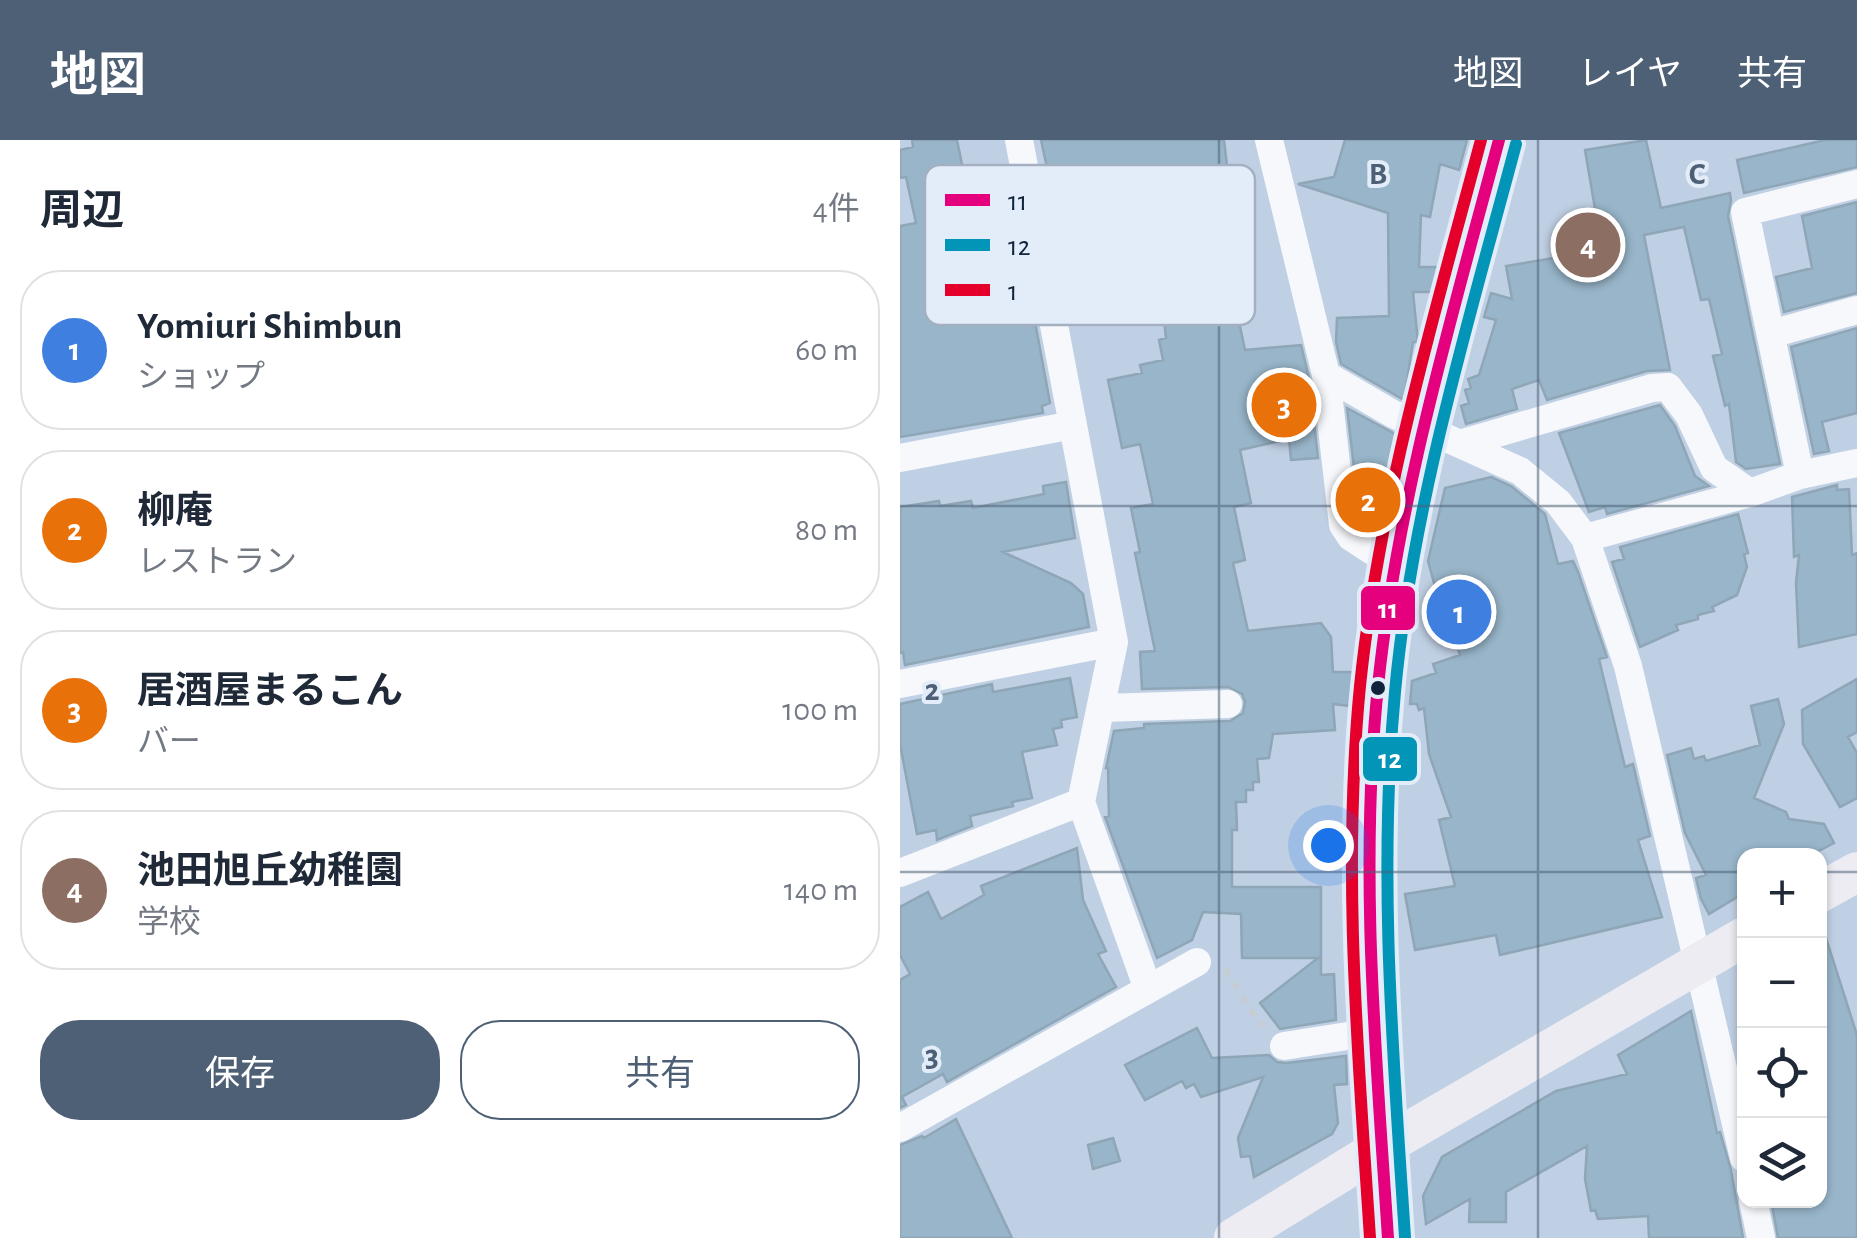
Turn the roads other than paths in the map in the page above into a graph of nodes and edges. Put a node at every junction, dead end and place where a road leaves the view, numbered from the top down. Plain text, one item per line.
1 (1020, 140) edge
2 (1269, 140) edge
3 (1499, 140) edge
4 (1025, 165) edge
5 (1857, 184) edge
6 (1857, 310) edge
7 (1054, 325) edge
8 (1771, 334) junction
9 (1326, 375) junction
10 (1073, 426) junction
11 (1425, 428) junction
12 (1463, 443) junction
13 (900, 458) edge
14 (1857, 462) edge
15 (1800, 475) junction
16 (1750, 493) junction
17 (1585, 538) junction
18 (1394, 565) junction
19 (1114, 642) junction
20 (900, 684) edge
21 (1228, 704) dead end
22 (1103, 708) junction
23 (1081, 802) junction
24 (900, 872) edge
25 (1857, 872) edge
26 (1827, 890) edge
27 (1742, 938) edge
28 (1700, 961) junction
29 (1197, 962) road end
30 (1148, 989) junction
31 (1373, 1032) junction
32 (1284, 1046) road end
33 (1737, 1127) edge
34 (900, 1128) edge
35 (1382, 1146) junction
36 (1755, 1208) edge
37 (1234, 1238) edge
38 (1388, 1238) edge
39 (1761, 1238) edge

1 - 4 street
2 - 9 street
3 - 11 street
5 - 8 street
6 - 8 street
7 - 10 street
8 - 15 street
9 - 11 street
9 - 18 street
10 - 13 street
10 - 19 street
11 - 12 street
11 - 18 street
12 - 16 street
12 - 17 street
14 - 15 street
15 - 16 street
16 - 17 street
17 - 28 street
18 - 31 street
19 - 20 street
19 - 22 street
21 - 22 street
22 - 23 street
23 - 24 street
23 - 30 street
25 - 26 street
27 - 28 street
28 - 33 street
28 - 35 street
29 - 30 street
30 - 34 street
31 - 32 street
31 - 35 street
35 - 37 street
35 - 38 street
36 - 39 street

